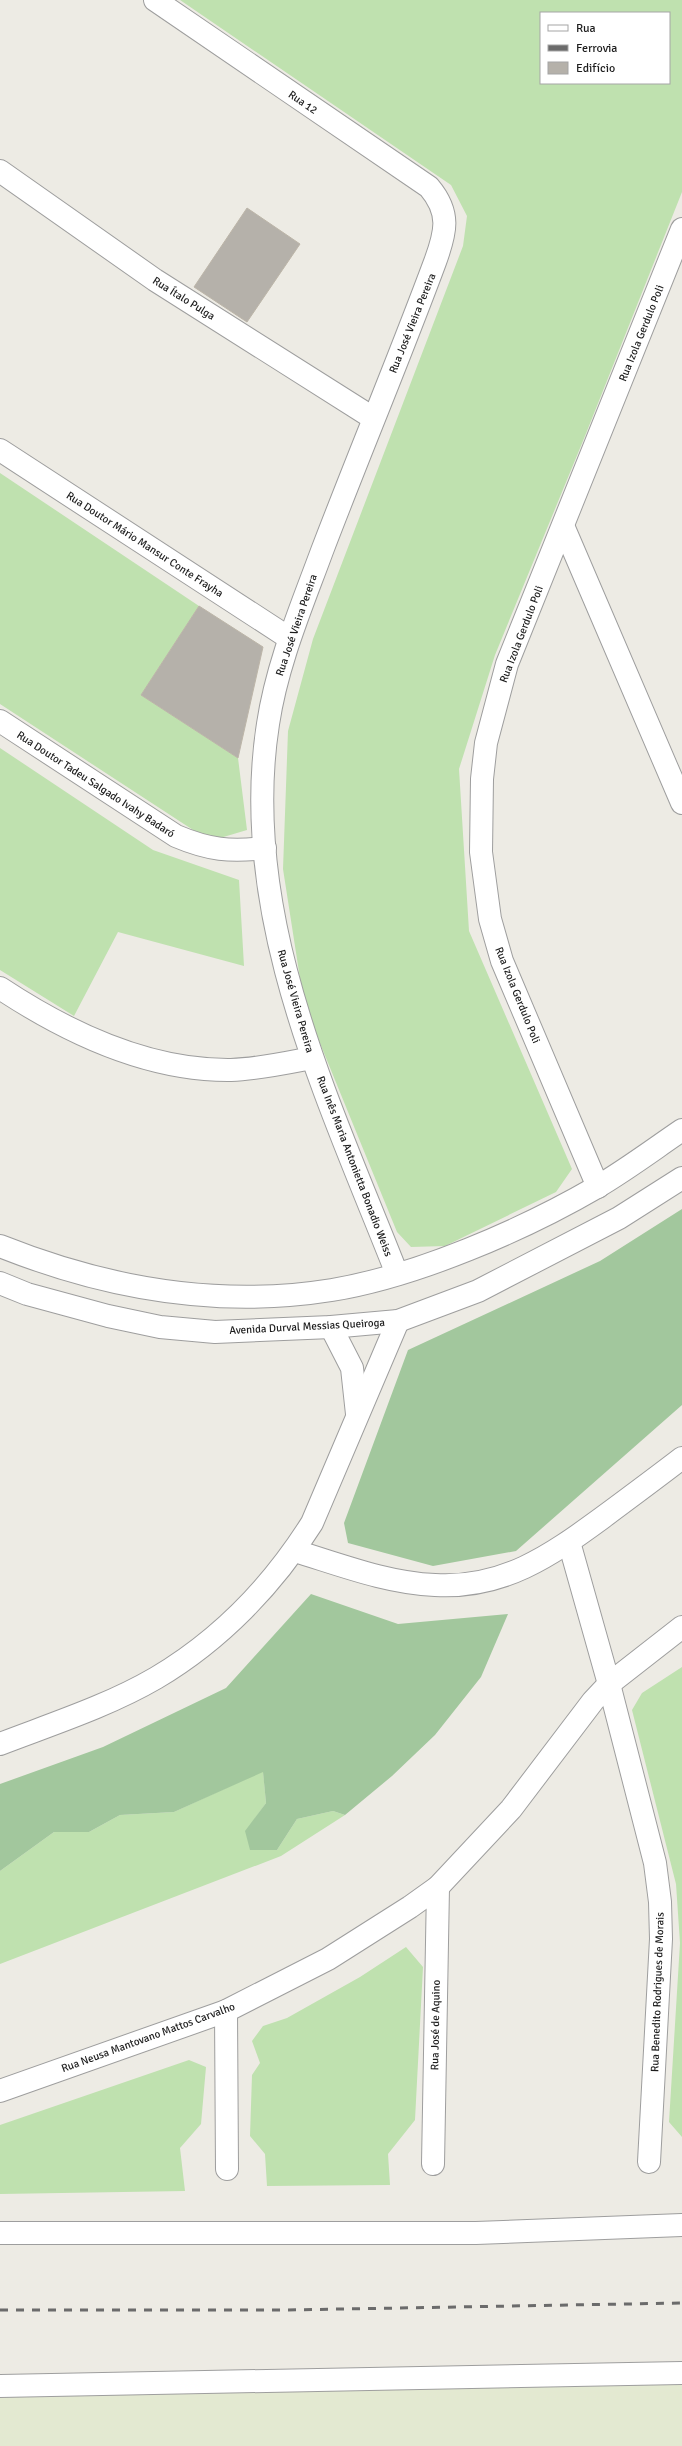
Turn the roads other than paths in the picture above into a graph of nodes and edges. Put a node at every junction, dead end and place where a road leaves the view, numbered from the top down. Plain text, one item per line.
1 (155, 0) edge
2 (0, 171) edge
3 (443, 210) joint
4 (682, 229) edge
5 (373, 418) junction
6 (0, 450) edge
7 (564, 528) junction
8 (290, 638) junction
9 (0, 721) edge
10 (682, 803) edge
11 (265, 848) junction
12 (0, 988) edge
13 (312, 1058) junction
14 (682, 1130) edge
15 (682, 1178) edge
16 (598, 1187) junction
17 (0, 1246) edge
18 (397, 1274) junction
19 (0, 1283) edge
20 (398, 1321) junction
21 (332, 1327) junction
22 (357, 1417) junction
23 (682, 1458) edge
24 (569, 1542) junction
25 (295, 1551) junction
26 (682, 1627) edge
27 (610, 1684) junction
28 (0, 1744) edge
29 (438, 1887) junction
30 (226, 2010) junction
31 (0, 2091) edge
32 (648, 2162) dead end
33 (433, 2164) dead end
34 (227, 2169) dead end
35 (682, 2225) edge
36 (0, 2233) edge
37 (682, 2373) edge
38 (0, 2386) edge

1 - 3 street, Rua 12
2 - 5 street, Rua Ítalo Pulga
3 - 5 street, Rua José Vieira Pereira
4 - 7 street, Rua Izola Gerdulo Poli
5 - 8 street, Rua José Vieira Pereira
6 - 8 street, Rua Doutor Mário Mansur Conte Frayha
7 - 10 street
7 - 16 street, Rua Izola Gerdulo Poli
8 - 11 street, Rua José Vieira Pereira
9 - 11 street, Rua Doutor Tadeu Salgado Ivahy Badaró
11 - 13 street, Rua José Vieira Pereira
12 - 13 street
13 - 18 street, Rua Inês Maria Antonietta Bonadio Weiss
14 - 16 street
15 - 20 street, Avenida Durval Messias Queiroga
16 - 18 street
17 - 18 street
19 - 21 street, Avenida Durval Messias Queiroga
20 - 21 street, Avenida Durval Messias Queiroga
20 - 22 street
21 - 22 street
22 - 25 street
23 - 24 street
24 - 25 street
24 - 27 street, Rua Benedito Rodrigues de Morais
25 - 28 street
26 - 27 street, Rua Neusa Mantovano Mattos Carvalho
27 - 29 street, Rua Neusa Mantovano Mattos Carvalho
27 - 32 street, Rua Benedito Rodrigues de Morais
29 - 30 street, Rua Neusa Mantovano Mattos Carvalho
29 - 33 street, Rua José de Aquino
30 - 31 street, Rua Neusa Mantovano Mattos Carvalho
30 - 34 street
35 - 36 street
37 - 38 street

